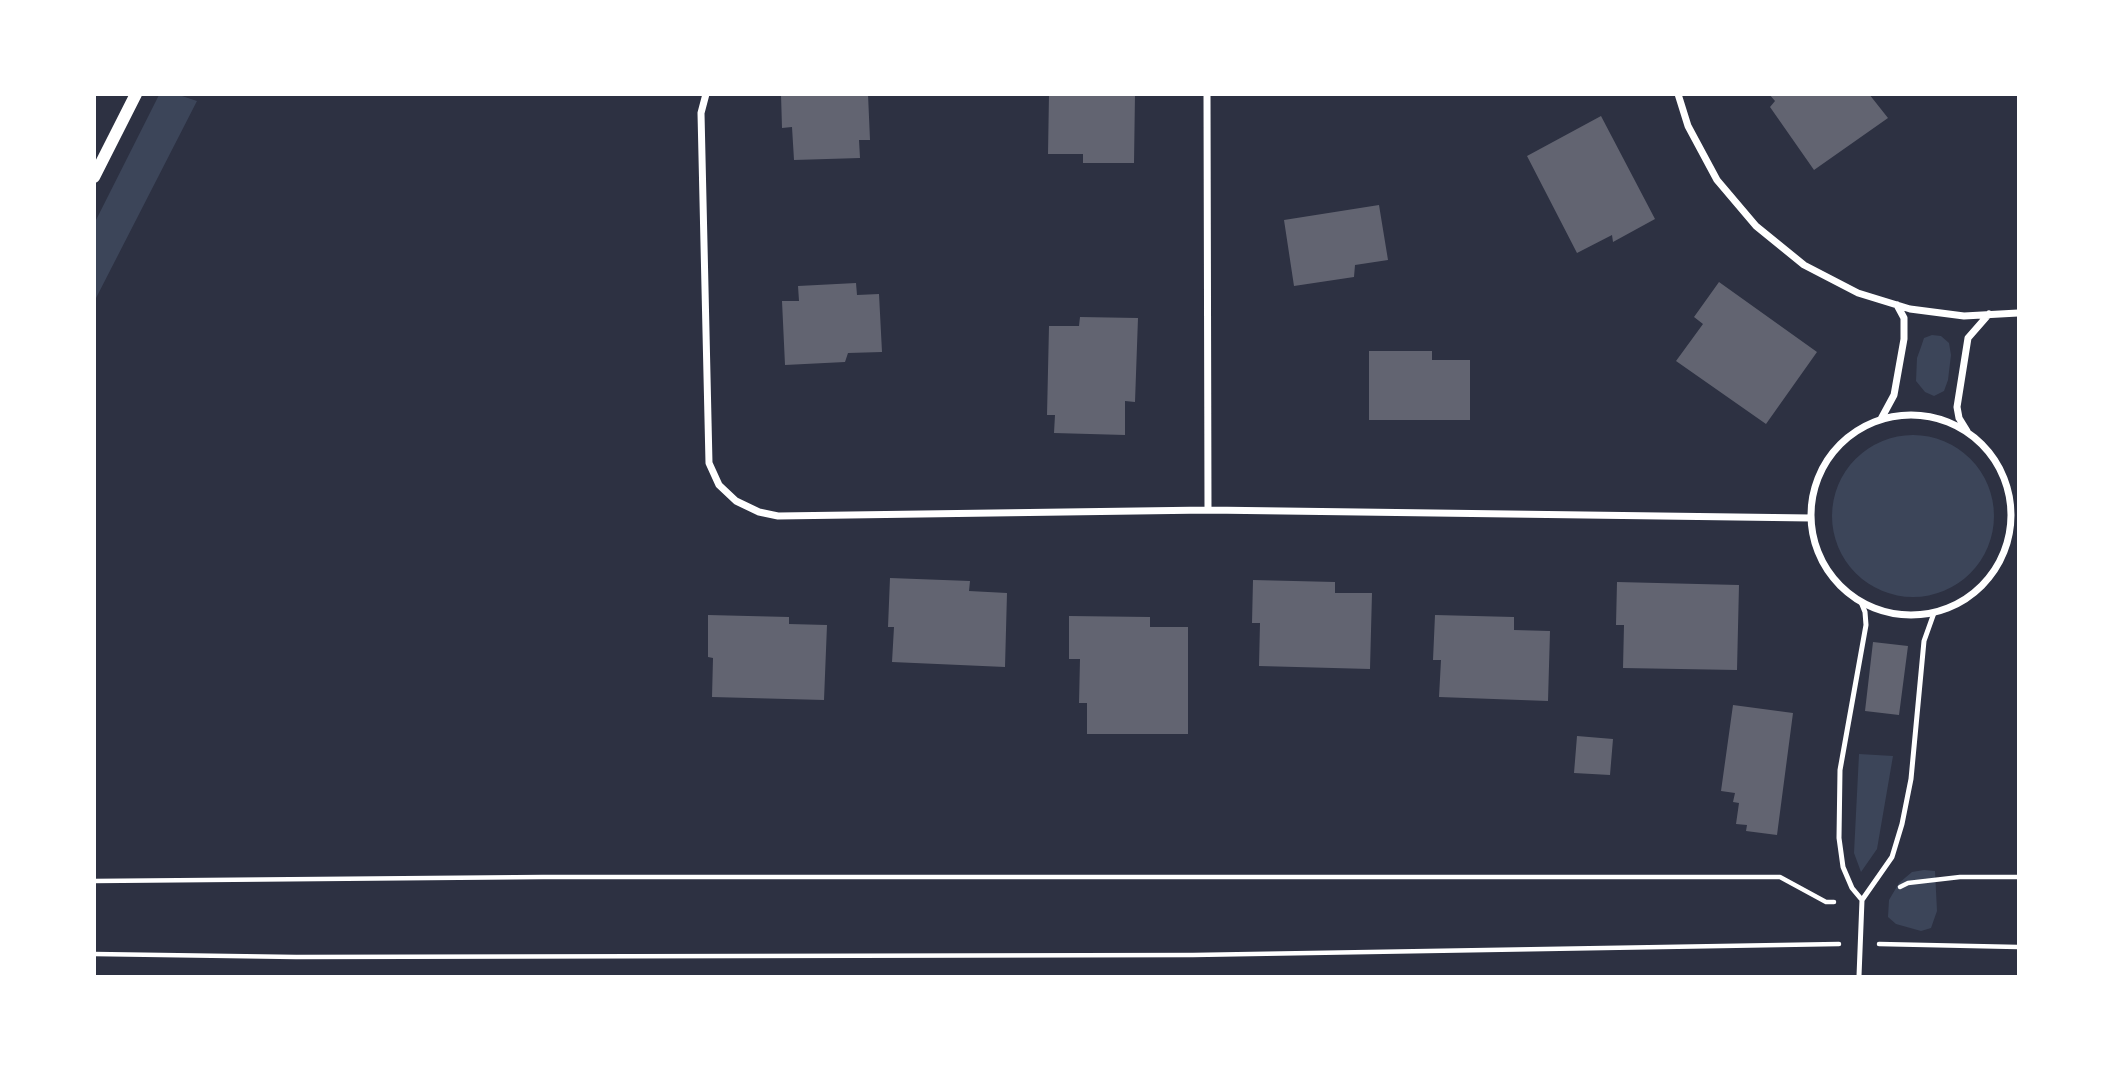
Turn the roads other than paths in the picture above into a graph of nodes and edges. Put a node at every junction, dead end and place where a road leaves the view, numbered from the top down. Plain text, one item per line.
1 (136, 94) edge
2 (706, 94) edge
3 (1207, 94) edge
4 (1678, 94) edge
5 (96, 172) edge
6 (1897, 305) junction
7 (2018, 313) edge
8 (1989, 314) junction
9 (1881, 419) junction
10 (1967, 431) junction
11 (1208, 510) junction
12 (2015, 516) edge
13 (1811, 518) junction
14 (1861, 602) junction
15 (1934, 613) junction
16 (1862, 900) junction
17 (1859, 976) edge

1 - 5 street
2 - 11 street
3 - 11 street
4 - 6 street
6 - 8 street
6 - 9 street
7 - 8 street
8 - 10 street
9 - 10 street
9 - 13 street
10 - 12 street
11 - 13 street
12 - 15 street
13 - 14 street
14 - 15 street
14 - 16 lane
15 - 16 lane
16 - 17 lane

